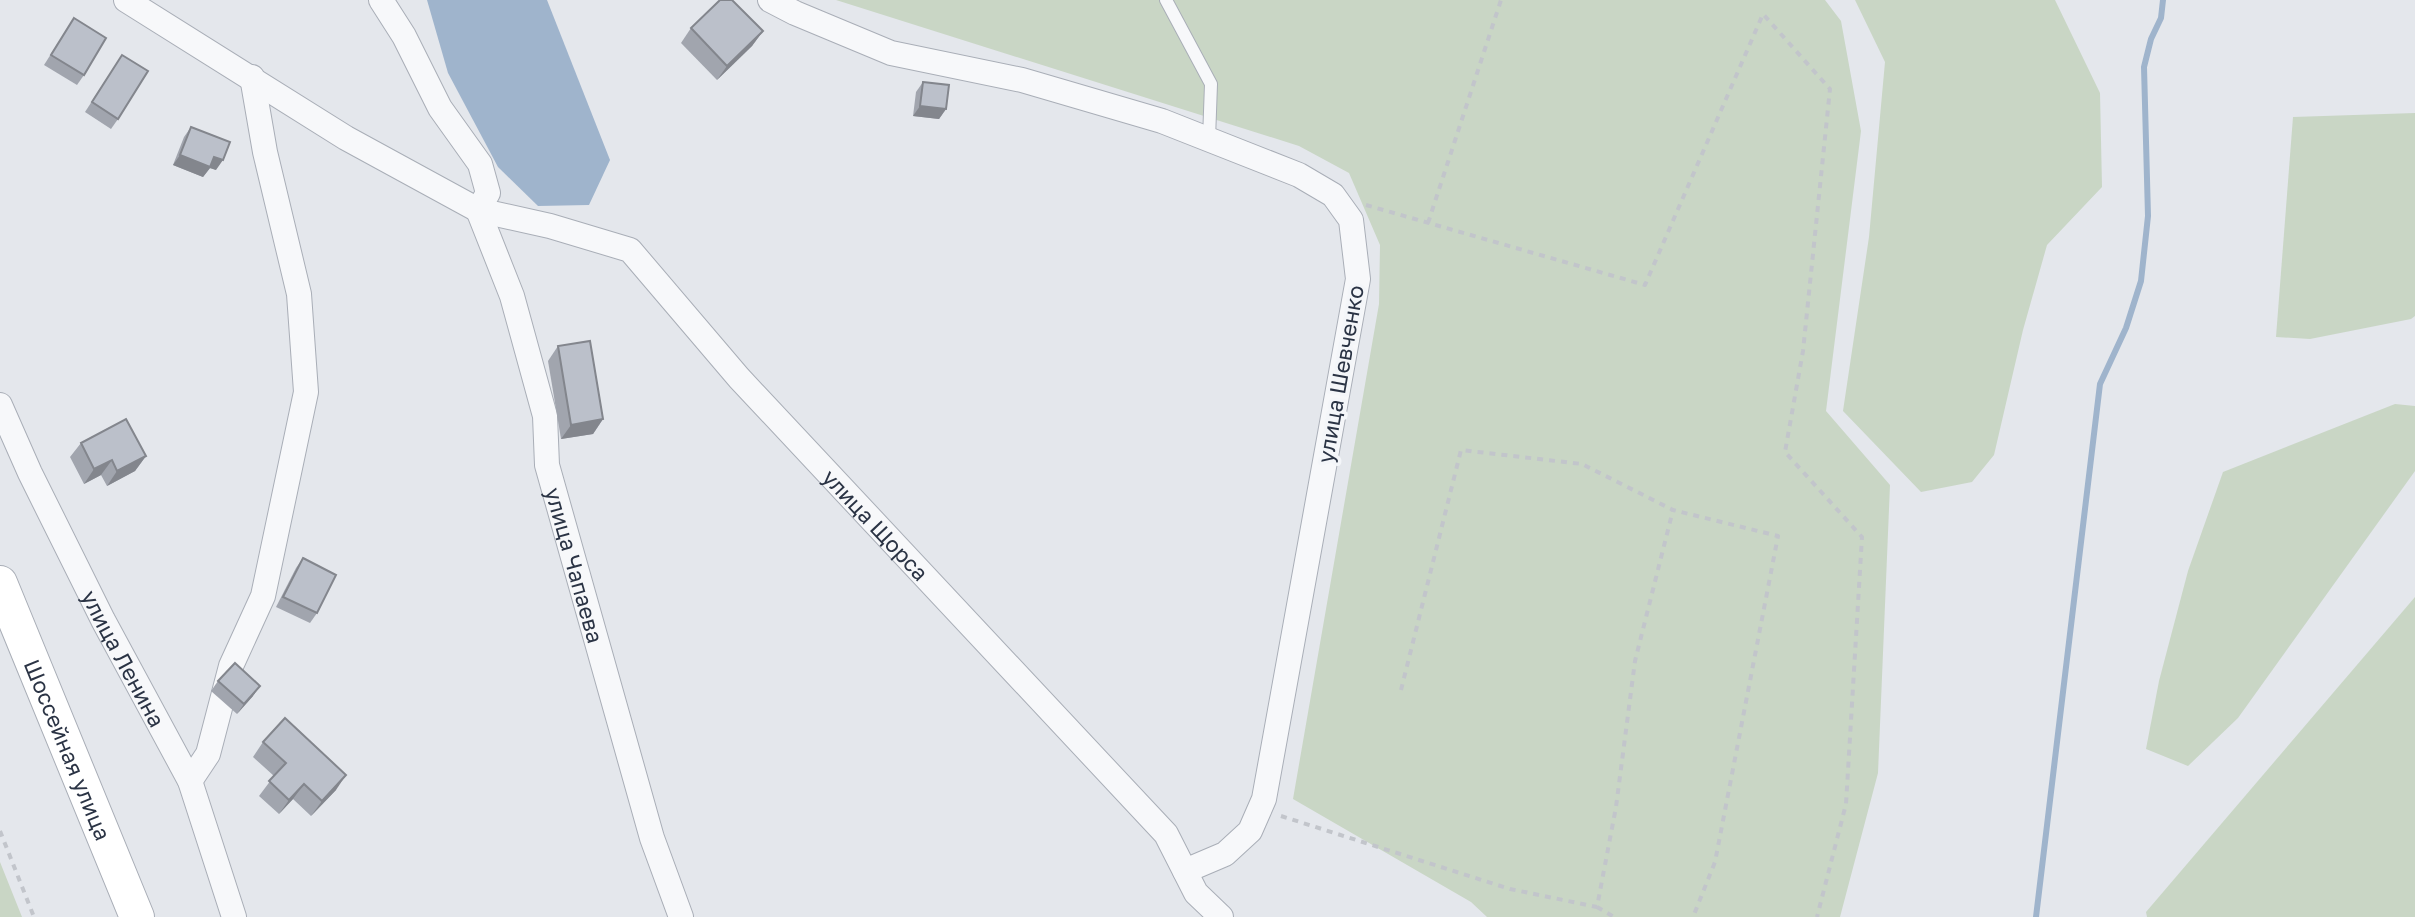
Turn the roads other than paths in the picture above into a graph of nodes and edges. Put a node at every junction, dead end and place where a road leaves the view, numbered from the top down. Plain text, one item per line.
1 (126, 0) edge
2 (381, 0) edge
3 (770, 0) edge
4 (1166, 0) edge
5 (252, 77) junction
6 (1209, 139) junction
7 (478, 210) junction
8 (0, 405) edge
9 (0, 583) edge
10 (190, 781) junction
11 (1185, 871) junction
12 (137, 917) edge
13 (234, 917) edge
14 (681, 917) edge
15 (1221, 917) edge

1 - 5 street
2 - 7 street
3 - 6 street
4 - 6 lane
5 - 7 street
5 - 10 street
6 - 11 street, улица Шевченко
7 - 11 street, улица Щорса
7 - 14 street, улица Чапаева
8 - 10 street, улица Ленина
9 - 12 main road, Шоссейная улица
10 - 13 street, улица Ленина
11 - 15 street, улица Щорса

